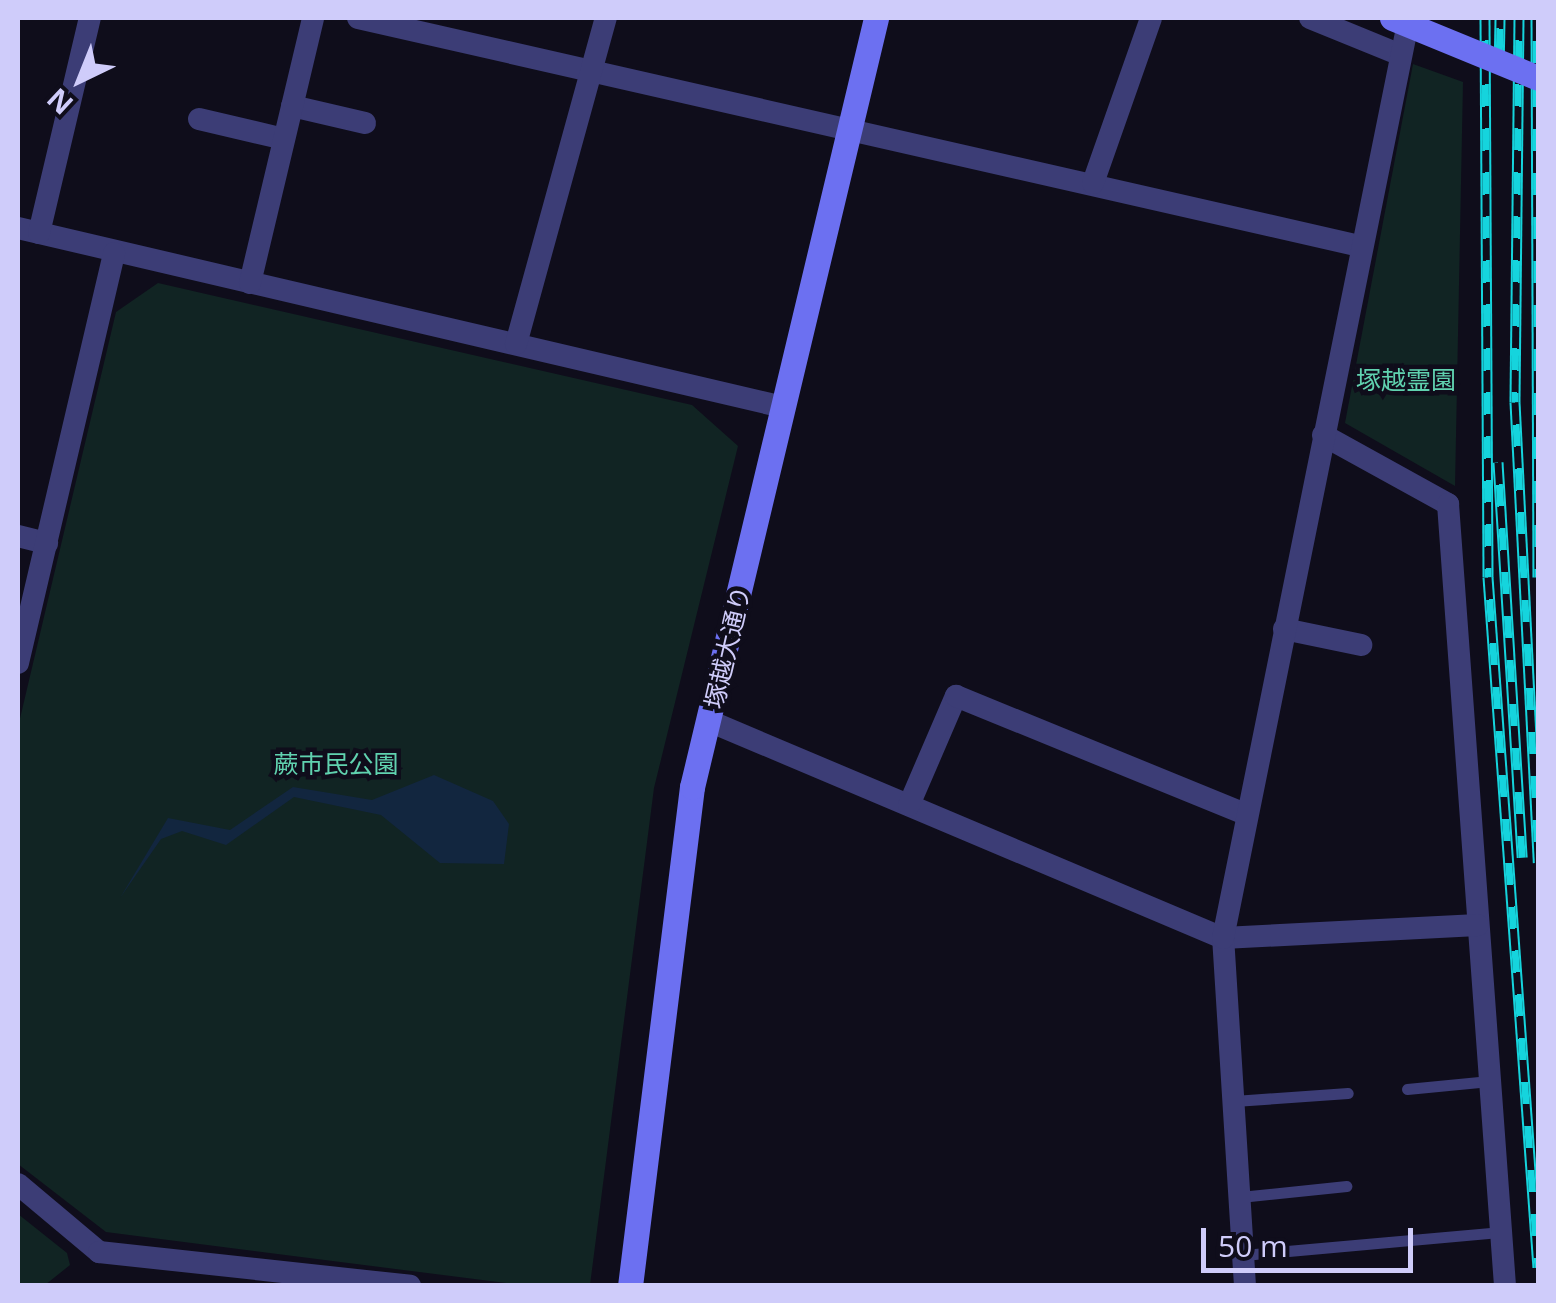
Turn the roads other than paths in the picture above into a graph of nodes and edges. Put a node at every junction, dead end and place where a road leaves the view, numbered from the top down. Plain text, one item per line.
1 (90, 18) edge
2 (313, 18) edge
3 (358, 18) edge
4 (606, 18) edge
5 (876, 18) edge
6 (1151, 18) edge
7 (1310, 18) edge
8 (1392, 18) edge
9 (1409, 18) edge
10 (1398, 54) junction
11 (592, 66) junction
12 (1538, 78) edge
13 (292, 106) junction
14 (199, 119) dead end
15 (365, 122) dead end
16 (850, 129) junction
17 (284, 139) junction
18 (1093, 182) junction
19 (28, 231) edge
20 (1360, 246) junction
21 (114, 253) junction
22 (250, 282) junction
23 (516, 344) junction
24 (783, 407) junction
25 (1323, 435) junction
26 (18, 536) edge
27 (47, 543) junction
28 (1284, 629) junction
29 (1360, 645) dead end
30 (18, 662) edge
31 (710, 721) junction
32 (909, 805) junction
33 (1248, 815) junction
34 (1478, 925) junction
35 (1223, 938) junction
36 (1490, 1081) junction
37 (1407, 1088) dead end
38 (1348, 1093) dead end
39 (1234, 1101) junction
40 (18, 1184) edge
41 (1346, 1186) dead end
42 (1240, 1196) junction
43 (1502, 1232) junction
44 (1243, 1255) junction
45 (410, 1286) edge
46 (630, 1286) edge
47 (1245, 1286) edge
48 (1505, 1286) edge

1 - 19 street
2 - 13 street
3 - 11 street
4 - 11 street
5 - 16 street, 塚越大通り
6 - 18 street
7 - 10 street
8 - 12 street, bridge
9 - 10 street
10 - 20 street
11 - 16 street
11 - 23 street
13 - 15 street
13 - 17 street
14 - 17 street
16 - 18 street
16 - 24 street, 塚越大通り
17 - 22 street
18 - 20 street
19 - 21 street
20 - 25 street
21 - 22 street
21 - 27 street
22 - 23 street
23 - 24 street
24 - 31 street, 塚越大通り
25 - 28 street
25 - 34 street
26 - 27 street
27 - 30 street
28 - 29 street
28 - 33 street
31 - 32 street
31 - 46 street, 塚越大通り
32 - 33 street
32 - 35 street
33 - 35 street
34 - 35 street
34 - 36 street
35 - 39 street
36 - 37 lane
36 - 43 street
38 - 39 lane
39 - 42 street
40 - 45 street
41 - 42 lane
42 - 44 street
43 - 44 lane
43 - 48 street
44 - 47 street

